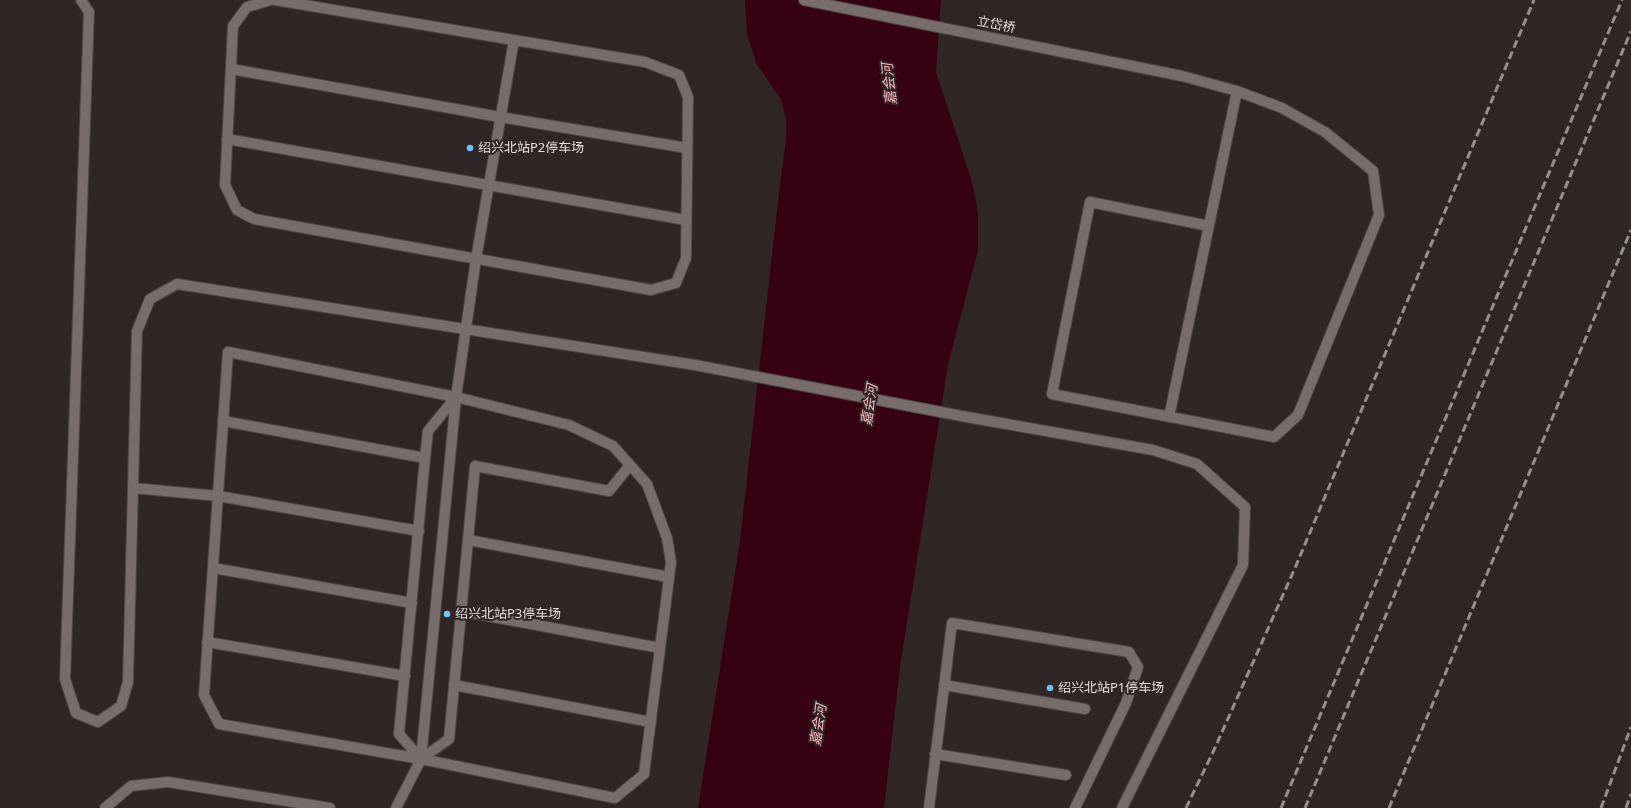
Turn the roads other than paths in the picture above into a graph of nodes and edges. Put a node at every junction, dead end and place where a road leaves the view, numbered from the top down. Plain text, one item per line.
1 (81, 0) edge
2 (270, 0) edge
3 (275, 0) edge
4 (804, 0) edge
5 (514, 40) junction
6 (231, 69) junction
7 (1237, 91) junction
8 (500, 117) junction
9 (227, 139) junction
10 (688, 148) junction
11 (489, 185) junction
12 (686, 220) junction
13 (1208, 226) junction
14 (476, 259) junction
15 (465, 329) junction
16 (456, 397) junction
17 (1169, 417) junction
18 (223, 421) junction
19 (426, 458) junction
20 (630, 465) junction
21 (133, 488) junction
22 (218, 496) junction
23 (418, 531) junction
24 (468, 540) junction
25 (213, 568) junction
26 (669, 577) junction
27 (412, 603) junction
28 (462, 611) junction
29 (207, 642) junction
30 (660, 648) junction
31 (405, 676) junction
32 (454, 686) junction
33 (944, 686) junction
34 (1085, 709) dead end
35 (650, 722) junction
36 (935, 754) junction
37 (421, 759) junction
38 (1066, 775) dead end
39 (105, 808) edge
40 (330, 808) edge
41 (396, 808) edge
42 (929, 808) edge
43 (1075, 808) edge
44 (1122, 808) edge

1 - 21 lane
2 - 6 lane
3 - 5 lane
4 - 7 lane, 立岱桥
5 - 8 lane
5 - 10 lane
6 - 8 lane
6 - 9 lane
7 - 13 lane
7 - 17 lane, 立岱桥
8 - 10 lane
8 - 11 lane
9 - 11 lane
9 - 14 lane
10 - 12 lane
11 - 12 lane
11 - 14 lane
12 - 14 lane
13 - 17 lane
13 - 17 lane
14 - 15 lane
15 - 16 lane
15 - 21 lane
15 - 44 lane
16 - 18 lane
16 - 19 lane
16 - 20 lane
16 - 37 lane
18 - 19 lane
18 - 22 lane
19 - 23 lane
20 - 24 lane
20 - 26 lane
21 - 22 lane
22 - 23 lane
22 - 25 lane
23 - 27 lane
24 - 26 lane
24 - 28 lane
25 - 27 lane
25 - 29 lane
26 - 30 lane
27 - 31 lane
28 - 30 lane
28 - 32 lane
29 - 31 lane
29 - 37 lane
30 - 35 lane
31 - 37 lane
32 - 35 lane
32 - 37 lane
33 - 34 lane
33 - 36 lane
33 - 43 lane
35 - 37 lane
36 - 38 lane
36 - 42 lane
37 - 41 lane
39 - 40 lane

